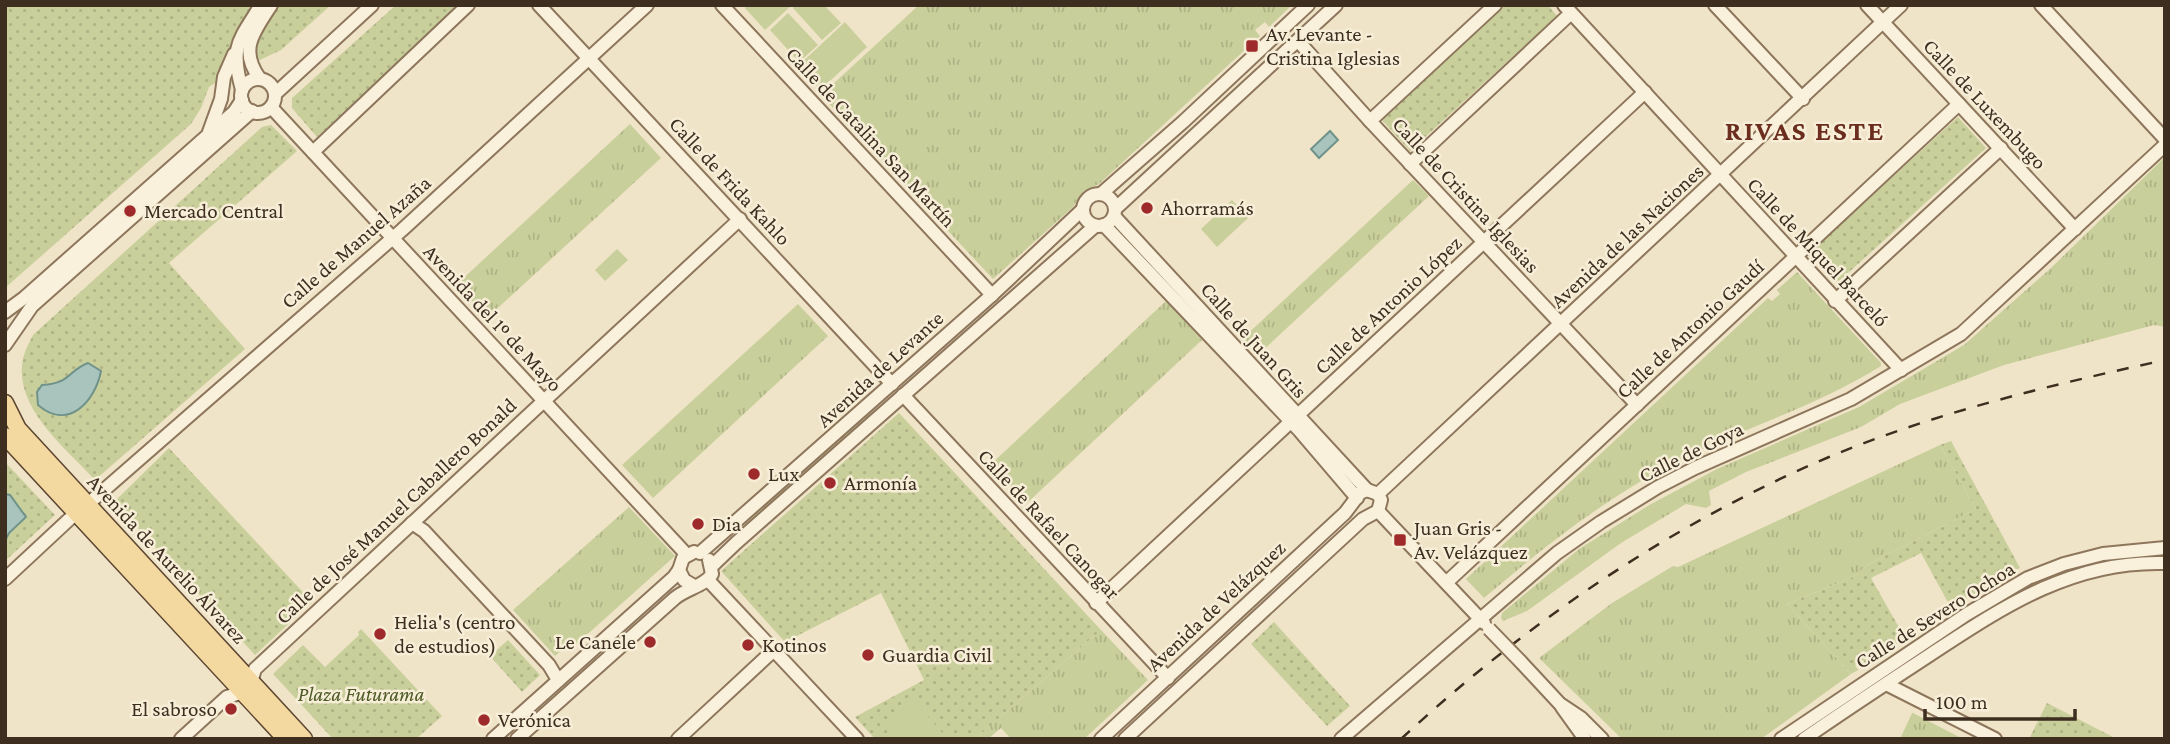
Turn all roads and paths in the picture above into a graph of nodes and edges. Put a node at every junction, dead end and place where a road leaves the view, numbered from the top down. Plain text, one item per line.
1 (261, 5) edge
2 (271, 5) edge
3 (372, 5) edge
4 (468, 5) edge
5 (539, 5) edge
6 (647, 5) edge
7 (722, 5) edge
8 (1308, 5) edge
9 (1336, 5) edge
10 (1495, 5) edge
11 (1715, 5) edge
12 (1867, 5) edge
13 (1902, 5) edge
14 (2041, 5) edge
15 (1567, 9) edge
16 (1883, 22) junction
17 (1298, 41) junction
18 (236, 51) junction
19 (588, 58) junction
20 (260, 79) junction
21 (1645, 92) junction
22 (242, 95) junction
23 (1803, 99) junction
24 (273, 101) junction
25 (1959, 104) junction
26 (253, 111) junction
27 (1370, 121) junction
28 (208, 135) junction
29 (2165, 139) edge
30 (2165, 145) edge
31 (2001, 148) junction
32 (313, 152) junction
33 (1410, 164) junction
34 (1720, 174) junction
35 (1102, 193) junction
36 (1082, 211) junction
37 (740, 219) junction
38 (1107, 219) junction
39 (2075, 229) junction
40 (392, 238) junction
41 (1484, 242) junction
42 (1796, 256) junction
43 (992, 295) junction
44 (1835, 301) junction
45 (5, 312) edge
46 (1561, 323) junction
47 (5, 345) edge
48 (1901, 370) junction
49 (892, 384) junction
50 (903, 395) junction
51 (543, 400) junction
52 (5, 403) edge
53 (1637, 405) junction
54 (1294, 419) junction
55 (5, 436) edge
56 (1364, 495) junction
57 (82, 508) junction
58 (1373, 513) junction
59 (412, 523) junction
60 (2165, 548) edge
61 (700, 553) junction
62 (687, 555) junction
63 (2165, 563) edge
64 (712, 566) junction
65 (679, 570) junction
66 (5, 579) edge
67 (709, 580) junction
68 (1447, 582) junction
69 (694, 586) junction
70 (1096, 603) junction
71 (1485, 624) junction
72 (774, 650) junction
73 (1168, 678) junction
74 (558, 680) junction
75 (1886, 684) junction
76 (247, 687) junction
77 (1560, 704) junction
78 (181, 739) edge
79 (286, 739) edge
80 (304, 739) edge
81 (493, 739) edge
82 (517, 739) edge
83 (678, 739) edge
84 (857, 739) edge
85 (1101, 739) edge
86 (1125, 739) edge
87 (1341, 739) edge
88 (1585, 739) edge
89 (1602, 739) edge
90 (1781, 739) edge
91 (1804, 739) edge
92 (1995, 739) edge

1 - 18 street
2 - 20 street
3 - 24 street
4 - 32 street
5 - 19 street, Calle de Frida Kahlo
6 - 19 street, Calle de Manuel Azaña
7 - 43 street, Calle de Catalina San Martín
8 - 35 street
9 - 17 street, Avenida de Levante
10 - 27 street
11 - 23 street
12 - 16 street, Calle de Luxembugo
13 - 16 street, Avenida de las Naciones
14 - 29 street
15 - 21 street, Calle de Miquel Barceló
15 - 33 street
16 - 23 street, Avenida de las Naciones
16 - 25 street, Calle de Luxembugo
17 - 27 street, Calle de Cristina Iglesias
17 - 38 street, Avenida de Levante
18 - 22 street
18 - 28 street
19 - 37 street, Calle de Frida Kahlo
19 - 40 street, Calle de Manuel Azaña
20 - 22 street
20 - 24 street
21 - 34 street, Calle de Miquel Barceló
21 - 41 street, Calle de Antonio López
22 - 26 street
22 - 28 street
23 - 34 street, Avenida de las Naciones
24 - 26 street
24 - 32 street, Avenida del 1º de Mayo
25 - 31 street, Calle de Luxembugo
25 - 42 street, Calle de Antonio Gaudí
26 - 47 street
27 - 33 street, Calle de Cristina Iglesias
28 - 45 street
30 - 39 street, Calle de Goya
31 - 39 street, Calle de Luxembugo
31 - 44 street
32 - 40 street, Avenida del 1º de Mayo
33 - 41 street, Calle de Cristina Iglesias
34 - 42 street, Calle de Miquel Barceló
34 - 46 street, Avenida de las Naciones
35 - 36 street
35 - 38 street
36 - 38 street
36 - 43 street, Avenida de Levante
37 - 49 street, Calle de Frida Kahlo
37 - 51 street, Calle de José Manuel Caballero Bonald
38 - 50 street, Avenida de Levante
38 - 54 street, Calle de Juan Gris
39 - 48 street, Calle de Goya
40 - 51 street, Avenida del 1º de Mayo
40 - 57 street, Calle de Manuel Azaña
41 - 46 street, Calle de Cristina Iglesias
41 - 54 street, Calle de Antonio López
42 - 44 street, Calle de Miquel Barceló
42 - 53 street, Calle de Antonio Gaudí
43 - 49 street, Avenida de Levante
44 - 48 street, Calle de Miquel Barceló
46 - 53 street, Calle de Cristina Iglesias
46 - 56 street, Avenida de las Naciones
48 - 71 street, Calle de Goya
49 - 61 street, Avenida de Levante
50 - 64 street, Avenida de Levante
50 - 70 street, Calle de Rafael Canogar
51 - 59 street, Calle de José Manuel Caballero Bonald
51 - 62 street, Avenida del 1º de Mayo
52 - 57 main road, Avenida de Aurelio Álvarez
53 - 68 street, Calle de Antonio Gaudí
54 - 56 street, Calle de Juan Gris
54 - 70 street, Calle de Antonio López
55 - 57 main road, Avenida de Aurelio Álvarez
56 - 58 street, Calle de Juan Gris
56 - 58 street
56 - 73 street, Avenida de Velázquez
57 - 66 street, Calle de Manuel Azaña
57 - 76 main road, Avenida de Aurelio Álvarez
58 - 68 street
58 - 86 street, Avenida de Velázquez
59 - 74 street
59 - 76 street, Calle de José Manuel Caballero Bonald
60 - 90 street, Calle de Severo Ochoa
61 - 62 street
61 - 64 street
62 - 65 street
63 - 75 street, Calle de Severo Ochoa
64 - 67 street
65 - 69 street
65 - 74 street
67 - 69 street
67 - 72 street
68 - 71 street
69 - 82 street
70 - 73 street, Calle de Rafael Canogar
71 - 77 street, bridge
71 - 87 street, Calle de Goya
72 - 83 street
72 - 84 street
73 - 85 street, Avenida de Velázquez
74 - 81 street
75 - 91 street, Calle de Severo Ochoa
75 - 92 street
76 - 78 street, Calle de José Manuel Caballero Bonald
76 - 79 main road, Avenida de Aurelio Álvarez
76 - 80 main road, Avenida de Aurelio Álvarez
77 - 88 street
77 - 89 street

